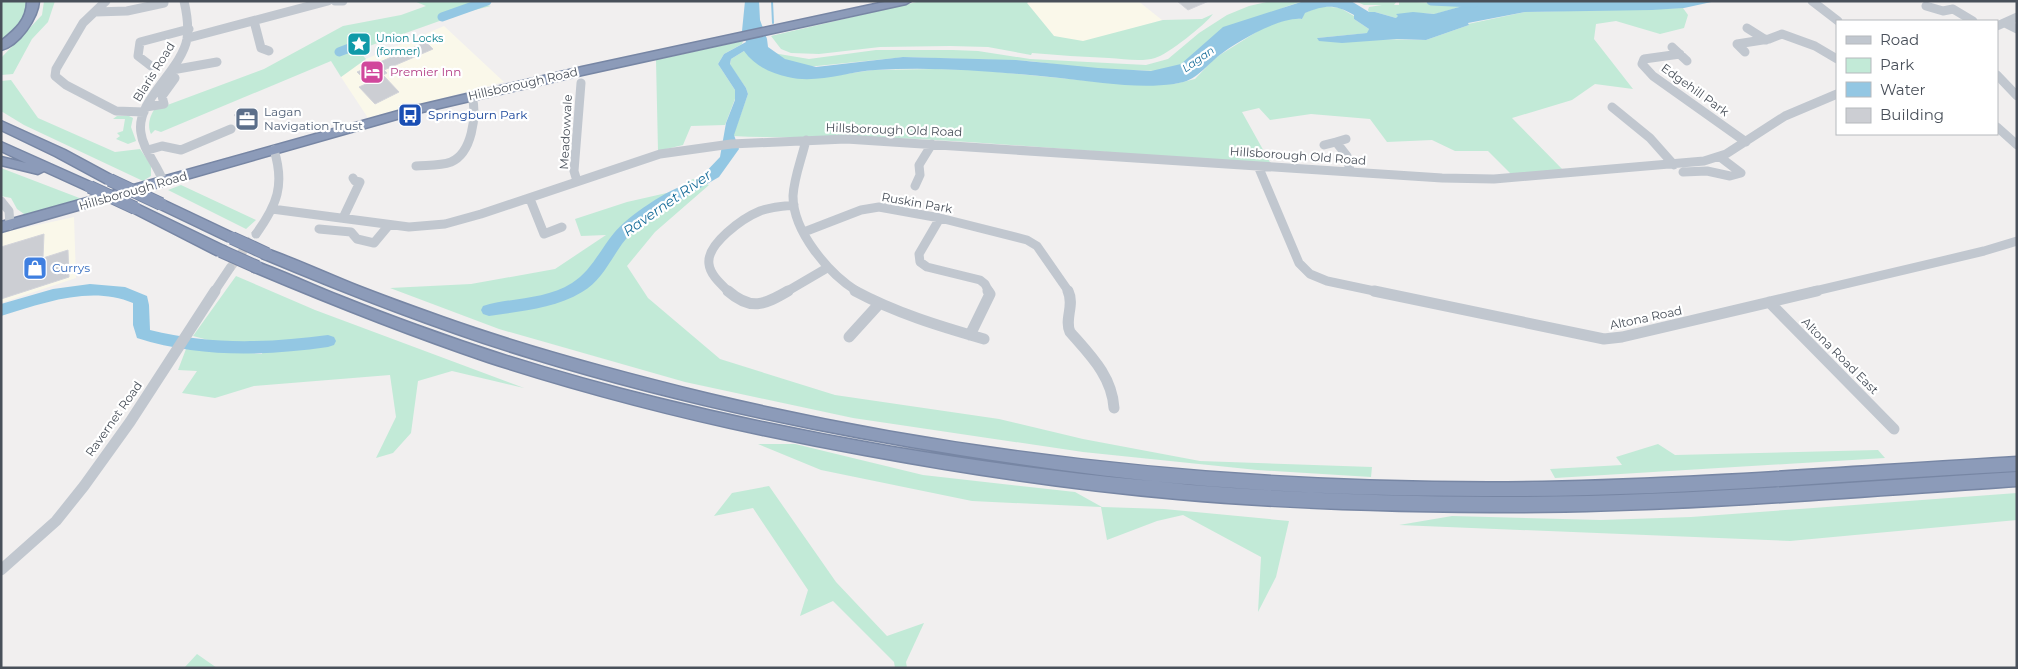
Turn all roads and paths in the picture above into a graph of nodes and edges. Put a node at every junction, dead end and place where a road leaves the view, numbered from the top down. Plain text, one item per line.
1 (33, 1) edge
2 (106, 1) edge
3 (184, 1) edge
4 (328, 1) edge
5 (335, 1) edge
6 (343, 1) edge
7 (906, 1) edge
8 (1812, 1) edge
9 (155, 3) edge
10 (164, 3) dead end
11 (1926, 6) dead end
12 (95, 12) junction
13 (2017, 17) edge
14 (1837, 20) edge
15 (1972, 20) edge
16 (254, 21) junction
17 (2005, 23) junction
18 (1998, 26) edge
19 (1747, 28) dead end
20 (2017, 29) edge
21 (188, 34) junction
22 (1766, 40) junction
23 (1, 47) edge
24 (1672, 47) dead end
25 (269, 51) dead end
26 (1745, 52) dead end
27 (1680, 54) junction
28 (156, 58) dead end
29 (1836, 58) edge
30 (1688, 61) dead end
31 (217, 62) dead end
32 (173, 74) junction
33 (1998, 76) edge
34 (581, 84) dead end
35 (1836, 94) edge
36 (472, 96) junction
37 (2017, 96) edge
38 (1612, 107) dead end
39 (145, 110) junction
40 (1, 125) edge
41 (1998, 126) edge
42 (1998, 127) edge
43 (231, 129) dead end
44 (1, 130) edge
45 (2017, 136) edge
46 (1346, 139) dead end
47 (806, 140) junction
48 (1336, 142) junction
49 (1746, 142) junction
50 (932, 144) junction
51 (1324, 145) dead end
52 (2017, 145) edge
53 (1, 146) edge
54 (148, 150) junction
55 (274, 150) junction
56 (1720, 157) junction
57 (1, 161) edge
58 (1674, 165) junction
59 (416, 166) dead end
60 (1258, 166) junction
61 (1350, 171) junction
62 (1683, 172) dead end
63 (1693, 172) junction
64 (68, 178) junction
65 (108, 179) junction
66 (360, 180) dead end
67 (1700, 180) dead end
68 (164, 181) junction
69 (577, 181) junction
70 (915, 186) dead end
71 (530, 199) junction
72 (1, 201) edge
73 (794, 205) junction
74 (272, 209) junction
75 (343, 218) junction
76 (940, 218) junction
77 (389, 225) junction
78 (5, 226) edge
79 (562, 227) dead end
80 (319, 229) dead end
81 (804, 232) junction
82 (256, 234) tunnel mouth
83 (2017, 241) edge
84 (230, 268) tunnel mouth
85 (827, 268) junction
86 (1769, 302) junction
87 (879, 304) junction
88 (970, 334) junction
89 (849, 337) dead end
90 (984, 339) dead end
91 (1114, 408) dead end
92 (1894, 429) dead end
93 (2017, 464) edge
94 (2017, 479) edge
95 (1, 570) edge

1 - 23 highway
2 - 12 street
3 - 21 street
4 - 16 street
5 - 6 street
7 - 36 highway, Hillsborough Road
8 - 14 street
9 - 10 street
9 - 12 street
11 - 15 street
12 - 39 street
13 - 17 street
16 - 21 street
16 - 25 street
17 - 18 street
17 - 20 street
19 - 22 street
21 - 28 street
21 - 32 street, Blaris Road
22 - 26 street
22 - 29 street
24 - 27 street, Edgehill Park
27 - 30 street, Edgehill Park
27 - 49 street, Edgehill Park
31 - 32 street
32 - 39 street, Blaris Road
32 - 39 street
33 - 37 street
34 - 69 street, Meadowvale
35 - 49 street
36 - 55 highway, Hillsborough Road
36 - 59 street
38 - 58 street
39 - 54 street, Blaris Road
40 - 65 highway
41 - 45 street
42 - 52 street
43 - 54 street
44 - 65 highway
46 - 48 street
47 - 50 street, Hillsborough Old Road
47 - 69 street, Hillsborough Old Road
47 - 73 street
48 - 51 street
48 - 61 street
49 - 56 street
50 - 60 street, Hillsborough Old Road
50 - 70 street
53 - 64 highway
54 - 68 street, Blaris Road
55 - 68 highway, Hillsborough Road
55 - 74 street
56 - 58 street
56 - 63 street
57 - 64 highway
58 - 61 street, Hillsborough Old Road
60 - 61 street, Hillsborough Old Road
60 - 86 street, Altona Road
62 - 63 street
63 - 67 street
64 - 94 highway, bridge
65 - 93 highway, bridge
66 - 75 street
68 - 78 highway, Hillsborough Road
69 - 71 street, Hillsborough Old Road
71 - 77 street, Hillsborough Old Road
71 - 79 street
72 - 78 street
73 - 81 street
73 - 85 street
74 - 75 street, Hillsborough Old Road
74 - 82 street
75 - 77 street, Hillsborough Old Road
76 - 81 street, Ruskin Park
76 - 88 street
76 - 91 street, Ruskin Park
77 - 80 street
81 - 85 street
83 - 86 street, Altona Road
84 - 95 street, Ravernet Road
85 - 87 street
86 - 92 street, Altona Road East
87 - 88 street
87 - 89 street
88 - 90 street

